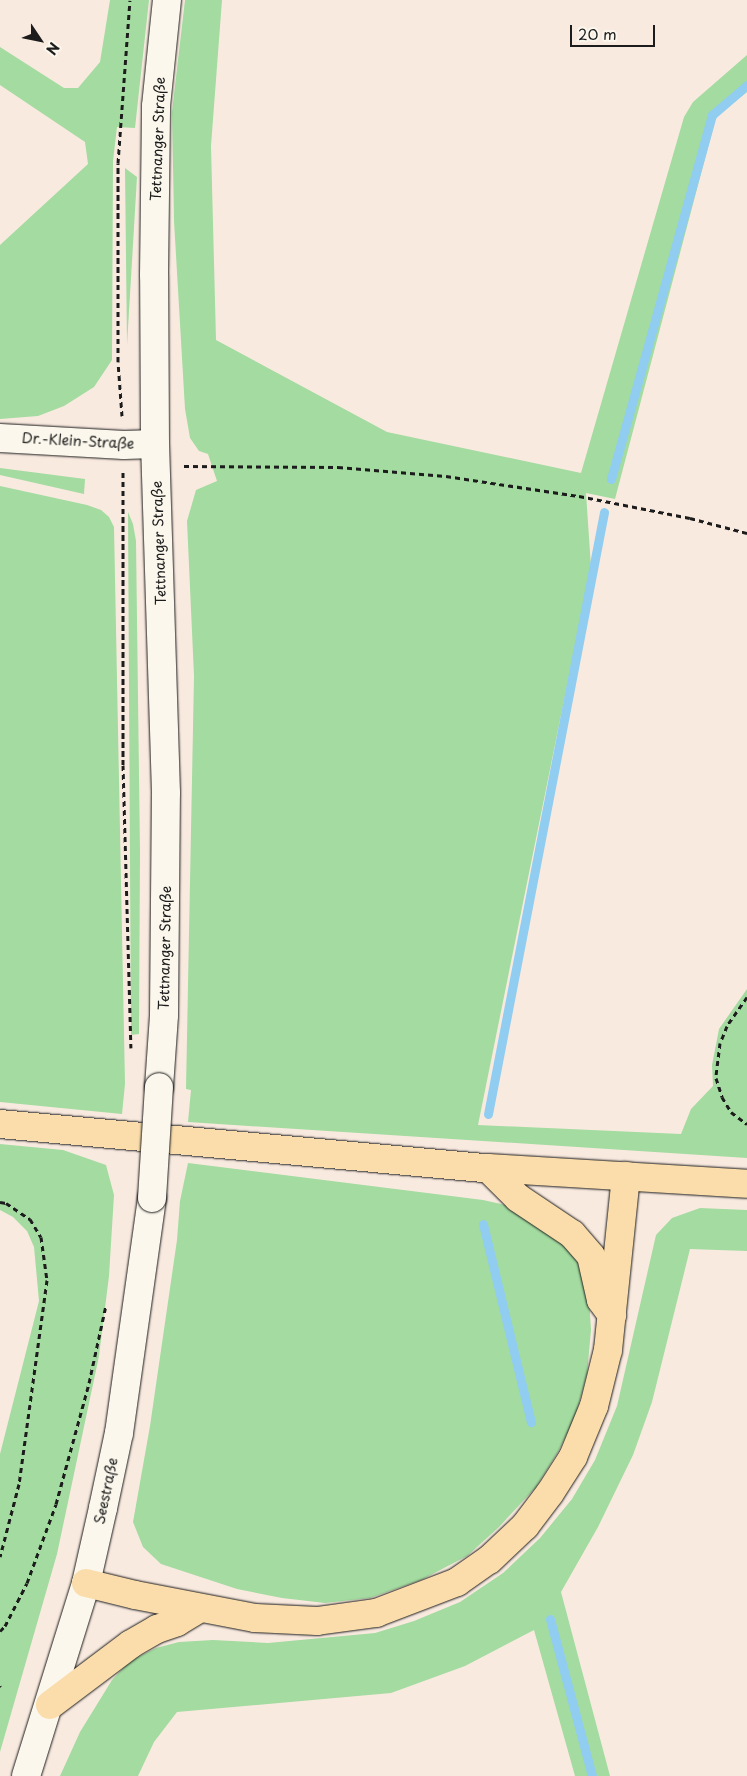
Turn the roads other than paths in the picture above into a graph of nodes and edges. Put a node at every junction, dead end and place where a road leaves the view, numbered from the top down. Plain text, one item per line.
1 (167, 0) edge
2 (0, 438) edge
3 (156, 455) junction
4 (0, 1124) edge
5 (488, 1168) junction
6 (626, 1176) junction
7 (747, 1184) edge
8 (152, 1198) joint
9 (612, 1315) junction
10 (86, 1583) junction
11 (200, 1608) junction
12 (50, 1705) junction
13 (26, 1776) edge

1 - 3 main road, Tettnanger Straße
2 - 3 main road, Dr.-Klein-Straße
3 - 8 main road, Tettnanger Straße, bridge
4 - 5 main road
5 - 6 main road
5 - 9 main road
6 - 7 main road
6 - 9 main road
8 - 10 main road, Seestraße
9 - 11 main road
10 - 11 main road
10 - 12 main road, Seestraße
11 - 12 main road
12 - 13 main road, Seestraße

